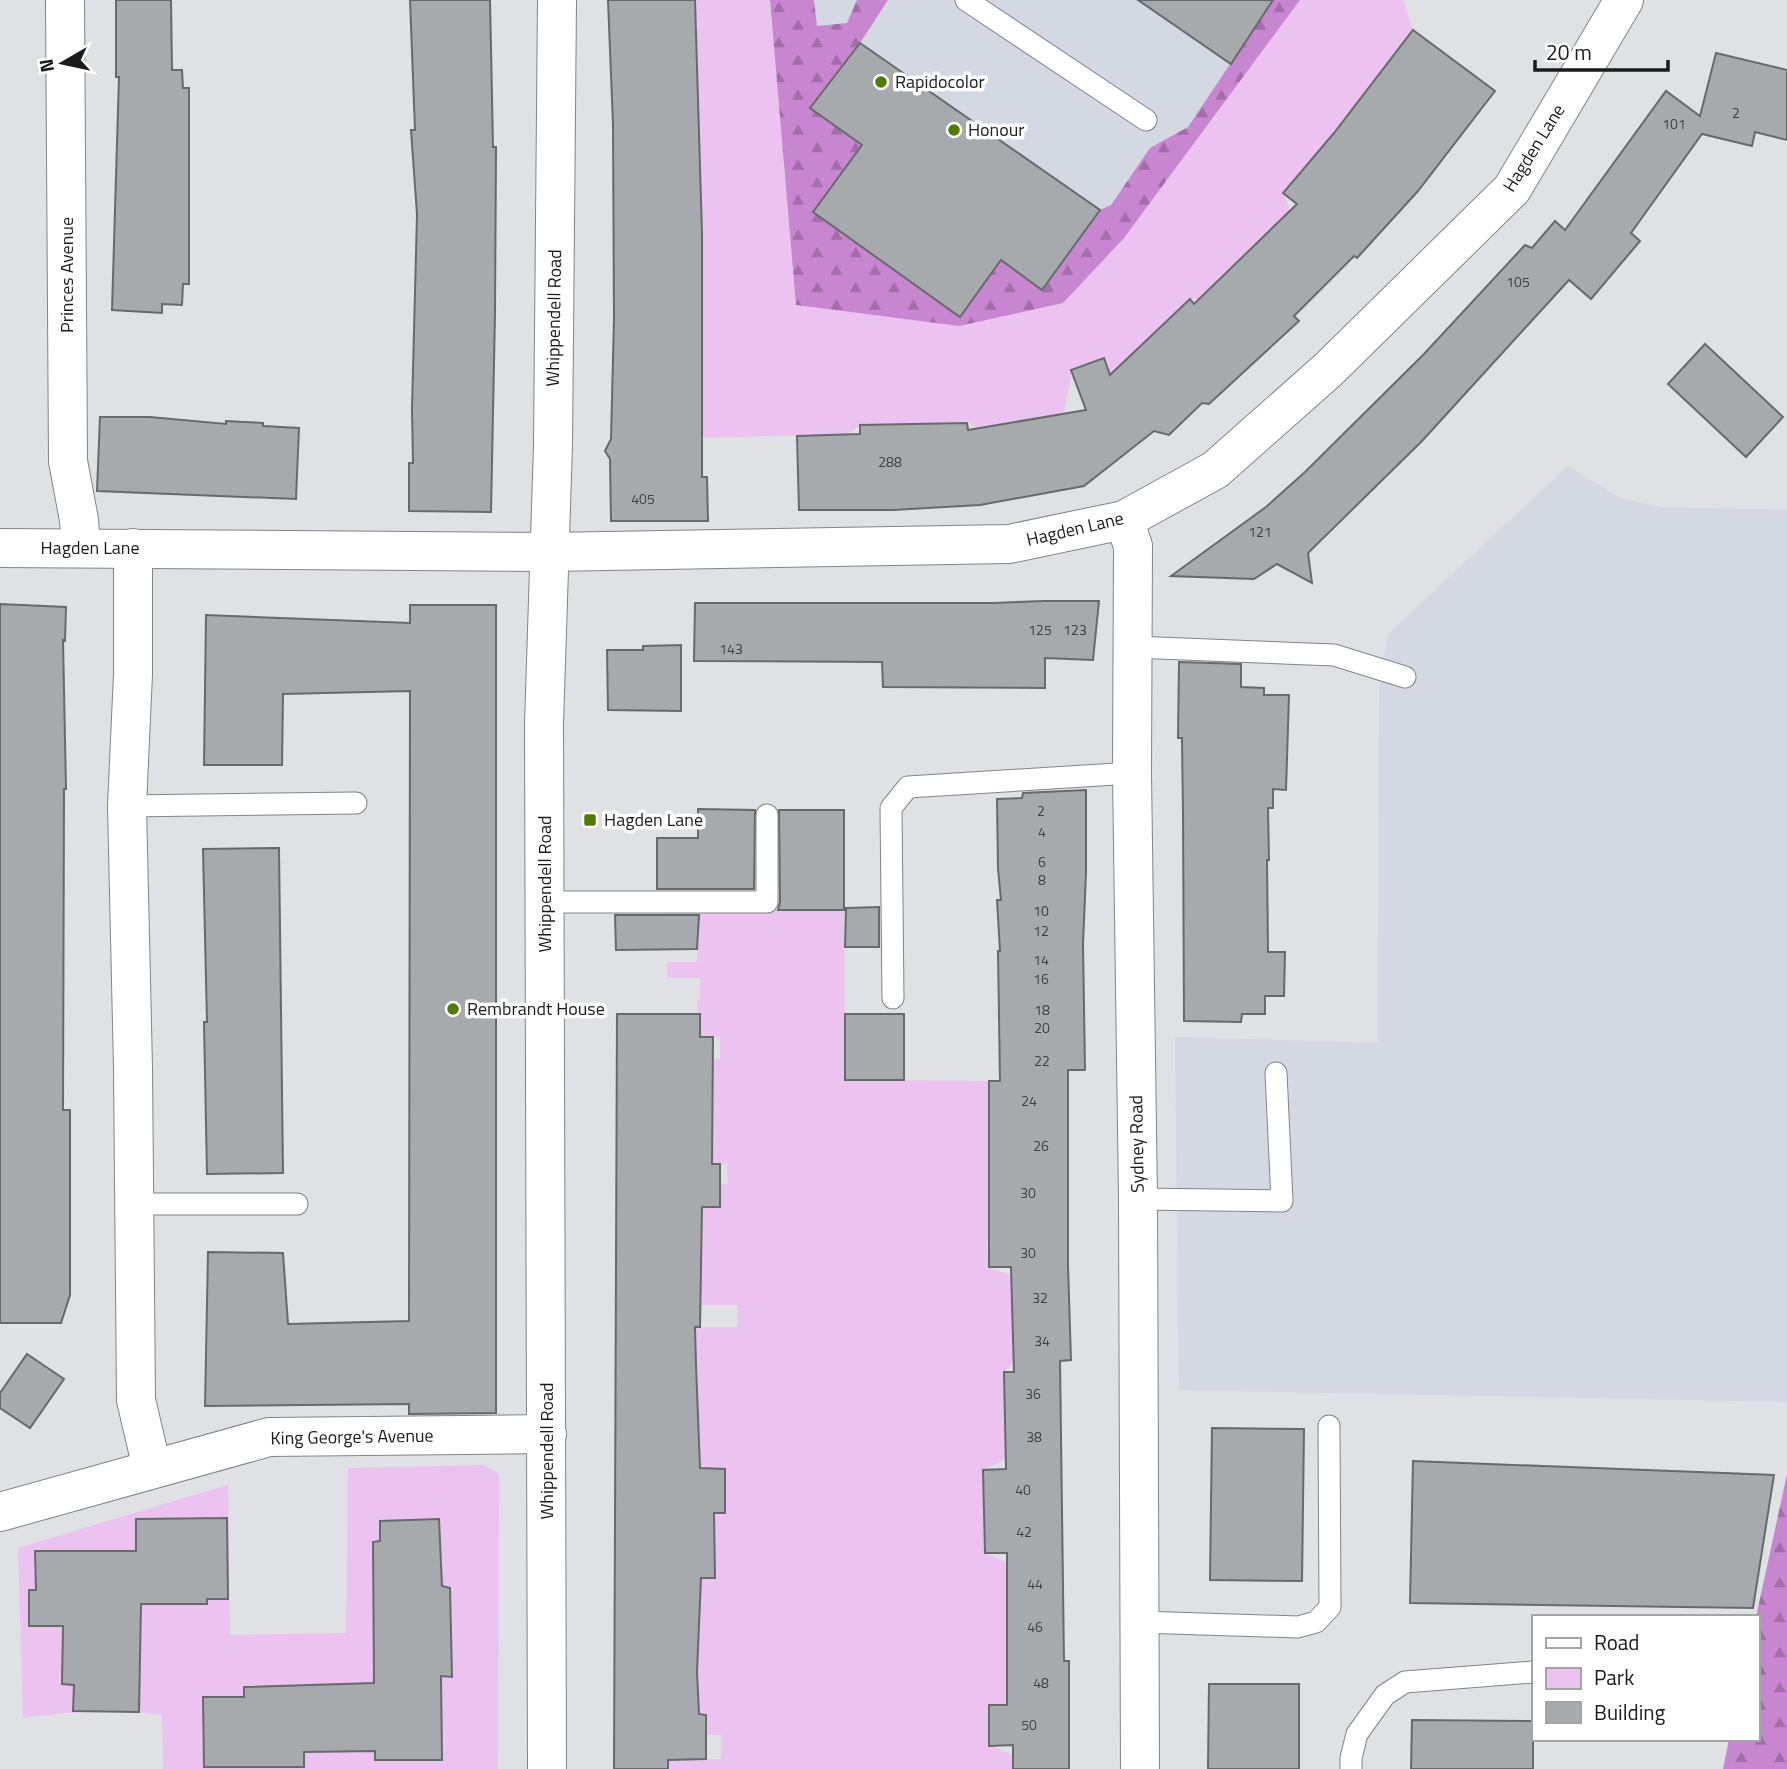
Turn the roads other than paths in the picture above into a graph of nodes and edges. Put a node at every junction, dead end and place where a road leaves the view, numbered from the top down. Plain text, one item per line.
1 (65, 0) edge
2 (557, 0) edge
3 (966, 0) edge
4 (1624, 0) edge
5 (1146, 120) dead end
6 (1124, 520) junction
7 (0, 548) edge
8 (81, 548) junction
9 (133, 548) junction
10 (549, 552) junction
11 (1133, 647) junction
12 (1405, 677) dead end
13 (1132, 773) junction
14 (356, 803) dead end
15 (127, 806) junction
16 (767, 815) dead end
17 (545, 902) junction
18 (893, 998) dead end
19 (1276, 1073) dead end
20 (1138, 1199) junction
21 (134, 1204) junction
22 (297, 1204) dead end
23 (1329, 1426) dead end
24 (547, 1434) junction
25 (152, 1468) junction
26 (0, 1511) edge
27 (1140, 1622) junction
28 (1532, 1672) edge
29 (547, 1769) edge
30 (1140, 1769) edge
31 (1351, 1769) edge

1 - 8 street, Princes Avenue
2 - 10 street, Whippendell Road
3 - 5 lane
4 - 6 street, Hagden Lane
6 - 10 street, Hagden Lane
6 - 11 street, Sydney Road
7 - 8 street, Hagden Lane
8 - 9 street, Hagden Lane
9 - 10 street, Hagden Lane
9 - 15 street
10 - 17 street, Whippendell Road
11 - 12 lane
11 - 13 street, Sydney Road
13 - 18 lane
13 - 20 street, Sydney Road
14 - 15 lane
15 - 21 street
16 - 17 lane
17 - 24 street, Whippendell Road
19 - 20 lane
20 - 27 street, Sydney Road
21 - 22 lane
21 - 25 street
23 - 27 lane
24 - 25 street, King George's Avenue
24 - 29 street, Whippendell Road
25 - 26 street, King George's Avenue
27 - 30 street, Sydney Road
28 - 31 lane

